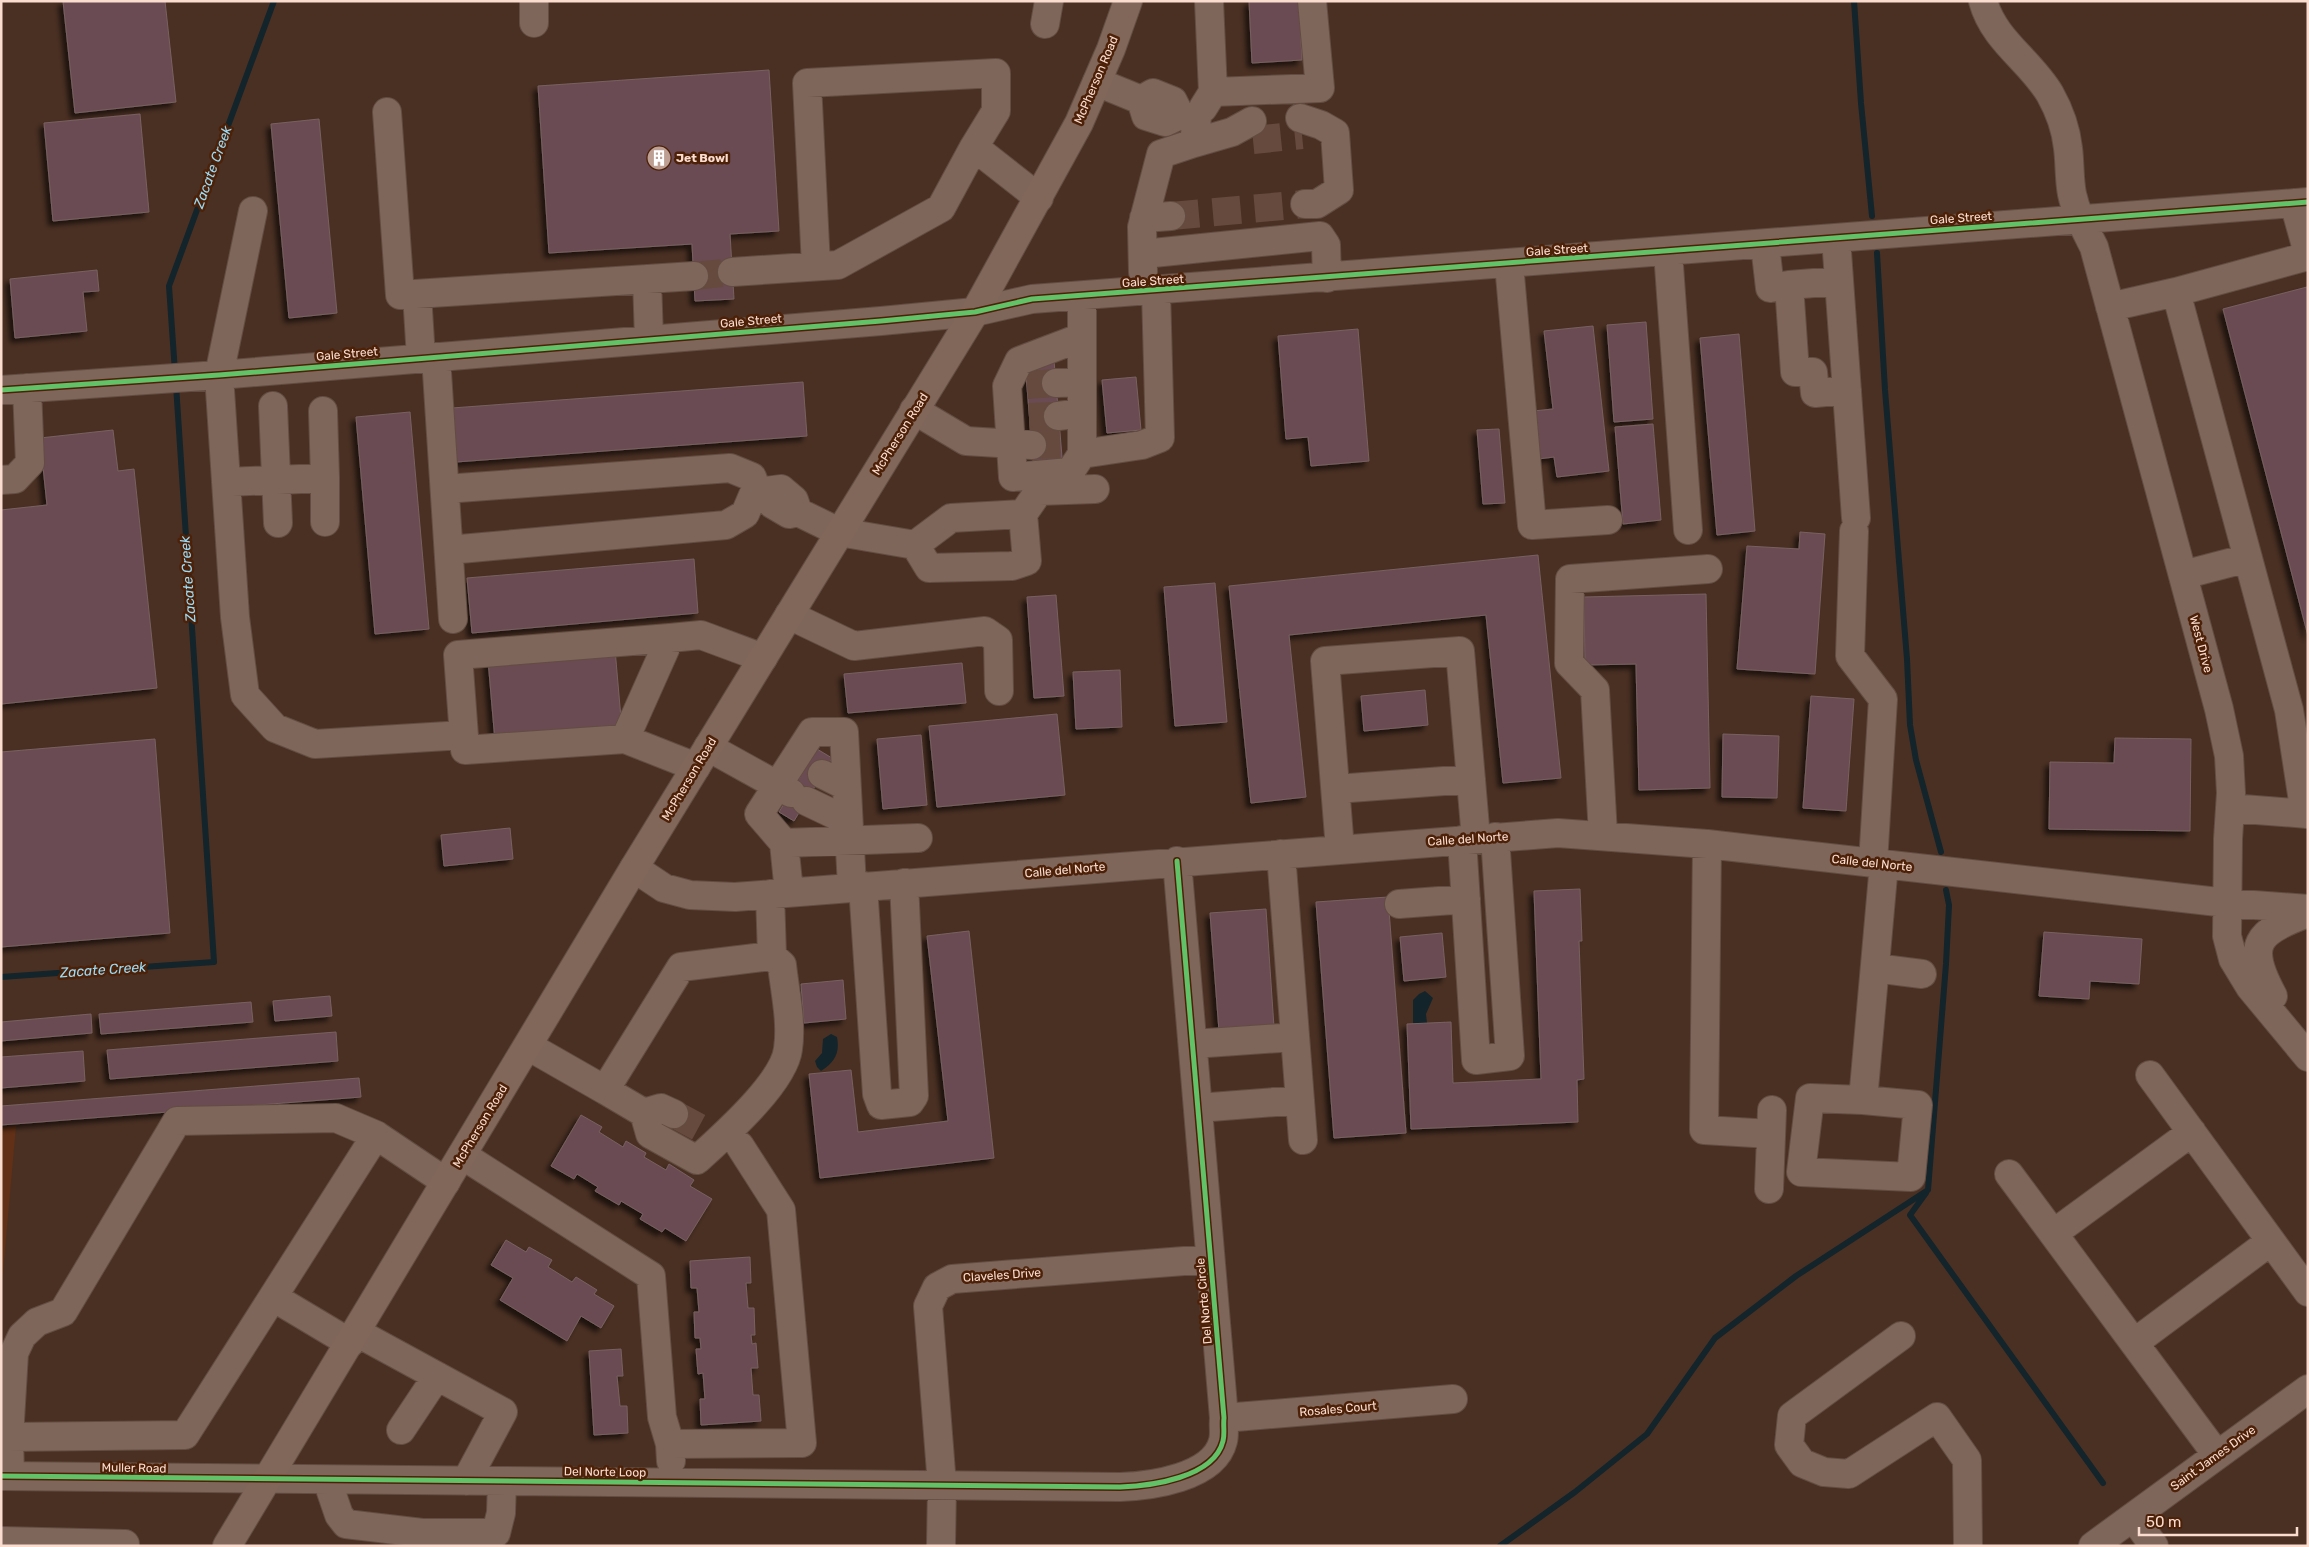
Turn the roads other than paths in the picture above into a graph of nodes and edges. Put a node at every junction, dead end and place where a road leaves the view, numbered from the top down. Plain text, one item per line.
1 (1128, 1) edge
2 (1209, 1) edge
3 (1312, 1) edge
4 (1984, 1) edge
5 (1097, 82) junction
6 (1214, 92) junction
7 (387, 112) dead end
8 (1190, 125) junction
9 (1308, 126) tunnel mouth
10 (1246, 131) tunnel mouth
11 (974, 147) junction
12 (1039, 198) junction
13 (2301, 202) edge
14 (253, 211) dead end
15 (1171, 216) tunnel mouth
16 (1144, 218) junction
17 (2079, 219) junction
18 (1320, 236) junction
19 (1836, 238) junction
20 (1765, 245) junction
21 (1668, 252) junction
22 (1143, 254) junction
23 (2308, 254) edge
24 (1510, 264) junction
25 (816, 266) junction
26 (732, 272) tunnel mouth
27 (694, 276) tunnel mouth
28 (1327, 278) junction
29 (647, 279) junction
30 (1839, 281) junction
31 (1788, 285) junction
32 (1150, 291) junction
33 (2176, 292) junction
34 (417, 294) junction
35 (1082, 296) junction
36 (2110, 307) junction
37 (975, 312) junction
38 (1082, 337) junction
39 (649, 340) junction
40 (429, 357) junction
41 (212, 375) junction
42 (14, 389) edge
43 (1847, 390) junction
44 (272, 406) dead end
45 (914, 410) junction
46 (323, 411) dead end
47 (1021, 446) junction
48 (1075, 446) junction
49 (325, 478) junction
50 (1, 480) edge
51 (275, 480) junction
52 (226, 482) junction
53 (445, 489) junction
54 (1094, 489) dead end
55 (761, 490) junction
56 (1022, 514) junction
57 (1608, 520) dead end
58 (325, 522) dead end
59 (278, 523) dead end
60 (1688, 530) dead end
61 (839, 532) junction
62 (915, 545) junction
63 (449, 550) junction
64 (2248, 558) junction
65 (1708, 569) dead end
66 (2182, 575) junction
67 (789, 615) junction
68 (453, 619) dead end
69 (670, 638) junction
70 (763, 658) junction
71 (999, 690) dead end
72 (464, 735) junction
73 (625, 739) junction
74 (702, 757) junction
75 (808, 767) junction
76 (1470, 779) junction
77 (846, 786) junction
78 (1336, 789) junction
79 (791, 793) junction
80 (2230, 808) junction
81 (2306, 814) edge
82 (848, 830) junction
83 (1603, 835) junction
84 (918, 838) dead end
85 (1478, 838) junction
86 (784, 843) junction
87 (1707, 844) junction
88 (1340, 849) junction
89 (1281, 854) junction
90 (1178, 861) junction
91 (1879, 864) junction
92 (634, 868) junction
93 (904, 883) junction
94 (857, 887) junction
95 (780, 893) junction
96 (1466, 899) junction
97 (2227, 902) junction
98 (1399, 904) dead end
99 (2308, 909) edge
100 (2308, 913) edge
101 (772, 956) junction
102 (1875, 968) junction
103 (1922, 974) dead end
104 (2285, 1027) junction
105 (1295, 1037) junction
106 (1193, 1044) junction
107 (528, 1046) junction
108 (2308, 1057) edge
109 (2150, 1075) dead end
110 (605, 1090) junction
111 (1300, 1100) junction
112 (1863, 1100) junction
113 (1198, 1108) junction
114 (644, 1113) junction
115 (674, 1114) tunnel mouth
116 (2192, 1132) junction
117 (376, 1135) junction
118 (721, 1138) junction
119 (1303, 1140) dead end
120 (462, 1155) junction
121 (2009, 1174) dead end
122 (446, 1182) junction
123 (1769, 1189) dead end
124 (2054, 1234) junction
125 (2271, 1241) junction
126 (1210, 1259) junction
127 (2308, 1292) edge
128 (273, 1297) junction
129 (1901, 1336) dead end
130 (353, 1338) junction
131 (2134, 1343) junction
132 (437, 1376) junction
133 (2308, 1389) edge
134 (1453, 1399) dead end
135 (1224, 1418) junction
136 (401, 1430) dead end
137 (9, 1437) junction
138 (670, 1444) junction
139 (2217, 1455) junction
140 (6, 1476) edge
141 (267, 1479) junction
142 (327, 1480) junction
143 (466, 1481) junction
144 (502, 1481) junction
145 (672, 1483) junction
146 (942, 1485) junction
147 (2133, 1517) junction
148 (368, 1536) edge
149 (495, 1539) edge
150 (1, 1541) edge
151 (124, 1546) edge
152 (227, 1546) edge
153 (941, 1546) edge
154 (1968, 1546) edge
155 (2093, 1546) edge
156 (2154, 1546) edge

1 - 5 main road, McPherson Road
2 - 6 street
3 - 6 street
4 - 17 street, West Drive
5 - 8 street
5 - 12 main road, McPherson Road
6 - 8 street
7 - 34 street
8 - 10 street
8 - 16 street
9 - 18 street
11 - 12 street
11 - 25 street
11 - 25 street
12 - 37 main road, McPherson Road
13 - 17 street, Gale Street
13 - 23 street
14 - 41 street
15 - 16 street
16 - 22 street
17 - 19 street, Gale Street
17 - 36 street, West Drive
18 - 22 street
18 - 28 street
19 - 20 street, Gale Street
19 - 30 street
20 - 21 street, Gale Street
20 - 31 street
21 - 24 street, Gale Street
21 - 60 street
22 - 32 street
23 - 33 street
24 - 28 street, Gale Street
24 - 57 street
25 - 26 street
27 - 29 street
28 - 32 street, Gale Street
29 - 34 street
29 - 39 street
30 - 31 street
30 - 43 street
31 - 43 street
32 - 35 street, Gale Street
32 - 48 street
33 - 36 street
33 - 64 street
34 - 40 street
35 - 37 street, Gale Street
35 - 38 street
36 - 66 street, West Drive
37 - 39 street, Gale Street
37 - 45 main road, McPherson Road
38 - 47 street
38 - 48 street
39 - 40 street, Gale Street
40 - 41 street, Gale Street
40 - 53 street
41 - 42 street, Gale Street
41 - 52 street
42 - 50 street
43 - 91 street
44 - 51 street
45 - 47 street
45 - 61 main road, McPherson Road
46 - 49 street
47 - 48 street
49 - 51 street
49 - 58 street
51 - 52 street
51 - 59 street
52 - 72 street
53 - 55 street
53 - 63 street
54 - 56 street
55 - 61 street
55 - 63 street
56 - 62 street
56 - 62 street
61 - 62 street
61 - 67 main road, McPherson Road
63 - 68 street
64 - 66 street
64 - 81 street
65 - 83 street
66 - 80 street, West Drive
67 - 70 main road, McPherson Road
67 - 71 street
69 - 70 street
69 - 72 street
69 - 73 street
70 - 74 main road, McPherson Road
72 - 73 street
73 - 74 street
74 - 79 street
74 - 92 main road, McPherson Road
75 - 77 street
75 - 77 street
75 - 79 street
76 - 78 street
76 - 78 street
76 - 85 street
77 - 82 street
78 - 88 street
79 - 82 street
79 - 86 street
80 - 81 street
80 - 97 street, West Drive
82 - 84 street
82 - 86 street
82 - 94 street
83 - 85 street, Calle del Norte
83 - 87 street, Calle del Norte
85 - 88 street, Calle del Norte
85 - 96 street
85 - 96 street
86 - 95 street
87 - 91 street, Calle del Norte
87 - 123 street
88 - 89 street, Calle del Norte
89 - 90 street, Calle del Norte
89 - 105 street
90 - 93 street, Calle del Norte
90 - 106 street, Del Norte Circle
91 - 97 street, Calle del Norte
91 - 102 street
92 - 95 street, Calle del Norte
92 - 107 main road, McPherson Road
93 - 94 street, Calle del Norte
93 - 94 street
94 - 95 street, Calle del Norte
95 - 101 street
96 - 98 street
97 - 99 street, Calle del Norte
97 - 104 street, West Drive
100 - 104 street
101 - 110 street
101 - 118 street
102 - 103 street
102 - 112 street
104 - 108 street, West Drive
105 - 106 street
105 - 111 street
106 - 113 street, Del Norte Circle
107 - 110 street
107 - 120 main road, McPherson Road
109 - 116 street
110 - 114 street
111 - 113 street
111 - 119 street
112 - 112 street
113 - 126 street, Del Norte Circle
114 - 115 street
114 - 118 street
116 - 124 street
116 - 125 street
117 - 122 street
117 - 128 street
117 - 137 street
118 - 138 street
120 - 122 main road, McPherson Road
120 - 138 street
121 - 124 street
122 - 130 main road, McPherson Road
124 - 131 street
125 - 127 street
125 - 131 street
126 - 135 street, Del Norte Circle
126 - 146 street, Claveles Drive
128 - 130 street
128 - 137 street
129 - 154 street
130 - 132 street
130 - 141 main road, McPherson Road
131 - 139 street
132 - 136 street
132 - 143 street
133 - 139 street, Saint James Drive
134 - 135 street, Rosales Court
135 - 146 street, Del Norte Circle
137 - 140 street
138 - 145 street
139 - 147 street, Saint James Drive
140 - 141 street, Muller Road
141 - 142 street, Del Norte Loop
141 - 152 main road, McPherson Road
142 - 143 street, Del Norte Loop
142 - 148 street
143 - 144 street, Del Norte Loop
144 - 145 street, Del Norte Loop
144 - 149 street
145 - 146 street, Del Norte Loop
146 - 153 street, Claveles Drive
147 - 155 street, Saint James Drive
147 - 156 street
148 - 149 street
150 - 151 street

